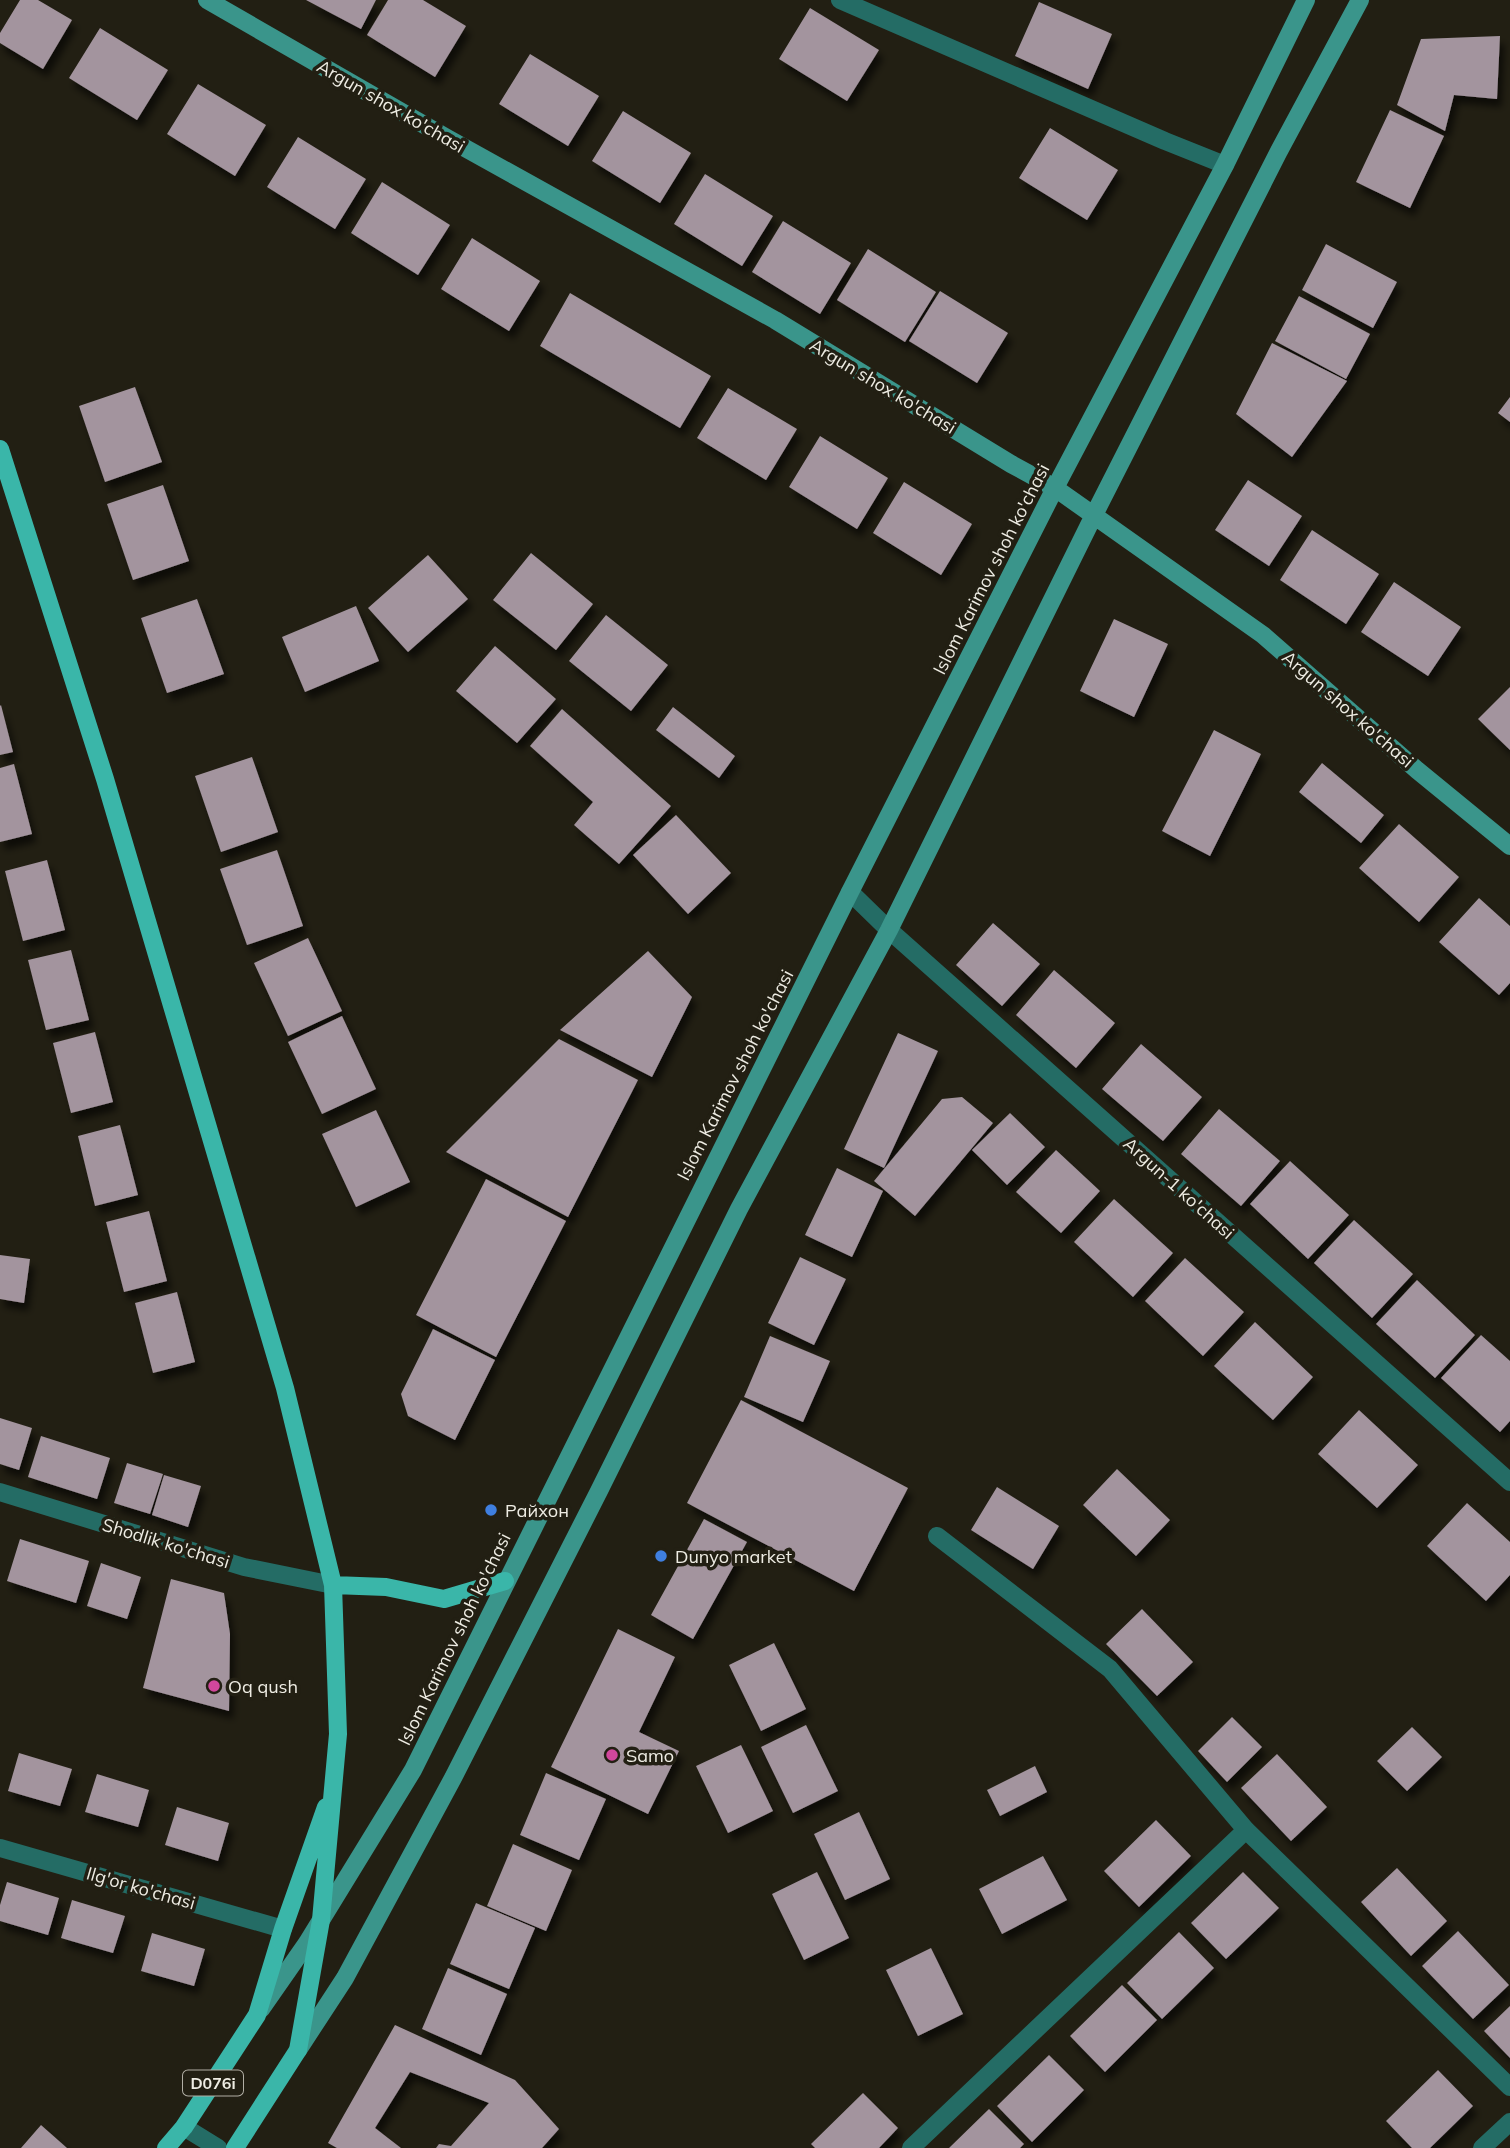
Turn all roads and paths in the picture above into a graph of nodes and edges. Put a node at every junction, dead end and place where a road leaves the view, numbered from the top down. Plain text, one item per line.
1 (206, 0) edge
2 (840, 0) edge
3 (1306, 0) edge
4 (1360, 0) edge
5 (1224, 165) junction
6 (0, 449) edge
7 (1055, 488) junction
8 (1094, 515) junction
9 (1510, 846) edge
10 (850, 892) junction
11 (889, 930) junction
12 (1510, 1482) edge
13 (0, 1492) edge
14 (937, 1536) dead end
15 (505, 1581) junction
16 (333, 1585) junction
17 (335, 1784) junction
18 (1245, 1830) junction
19 (0, 1848) edge
20 (321, 1920) junction
21 (283, 1929) junction
22 (257, 2015) junction
23 (298, 2050) junction
24 (1510, 2087) edge
25 (1510, 2122) edge
26 (184, 2127) junction
27 (166, 2148) edge
28 (218, 2148) edge
29 (235, 2148) edge
30 (911, 2148) edge
31 (1482, 2148) edge

1 - 7 main road, Argun shox ko'chasi
2 - 5 street
3 - 5 main road, Islom Karimov shoh ko'chasi / D076i
4 - 8 main road, D076i
5 - 7 main road, Islom Karimov shoh ko'chasi / D076i
6 - 16 main road
7 - 8 main road, Argun shox ko'chasi
7 - 10 main road, Islom Karimov shoh ko'chasi / D076i
8 - 9 main road, Argun shox ko'chasi
8 - 11 main road, D076i
10 - 11 street, Argun-1 ko'chasi
10 - 15 main road, Islom Karimov shoh ko'chasi / D076i
11 - 12 street, Argun-1 ko'chasi
11 - 23 main road, D076i
13 - 16 street, Shodlik ko'chasi
14 - 18 street
15 - 16 main road
15 - 20 main road, Islom Karimov shoh ko'chasi / D076i
16 - 17 main road
17 - 20 main road
17 - 21 main road
18 - 24 street
18 - 30 street
19 - 21 street, Ilg'or ko'chasi
20 - 22 main road, Islom Karimov shoh ko'chasi / D076i
20 - 23 main road
21 - 22 main road
22 - 26 main road, Islom Karimov shoh ko'chasi / D076i
23 - 29 main road, D076i
25 - 31 street
26 - 27 main road, Islom Karimov shoh ko'chasi / D076i
26 - 28 street

